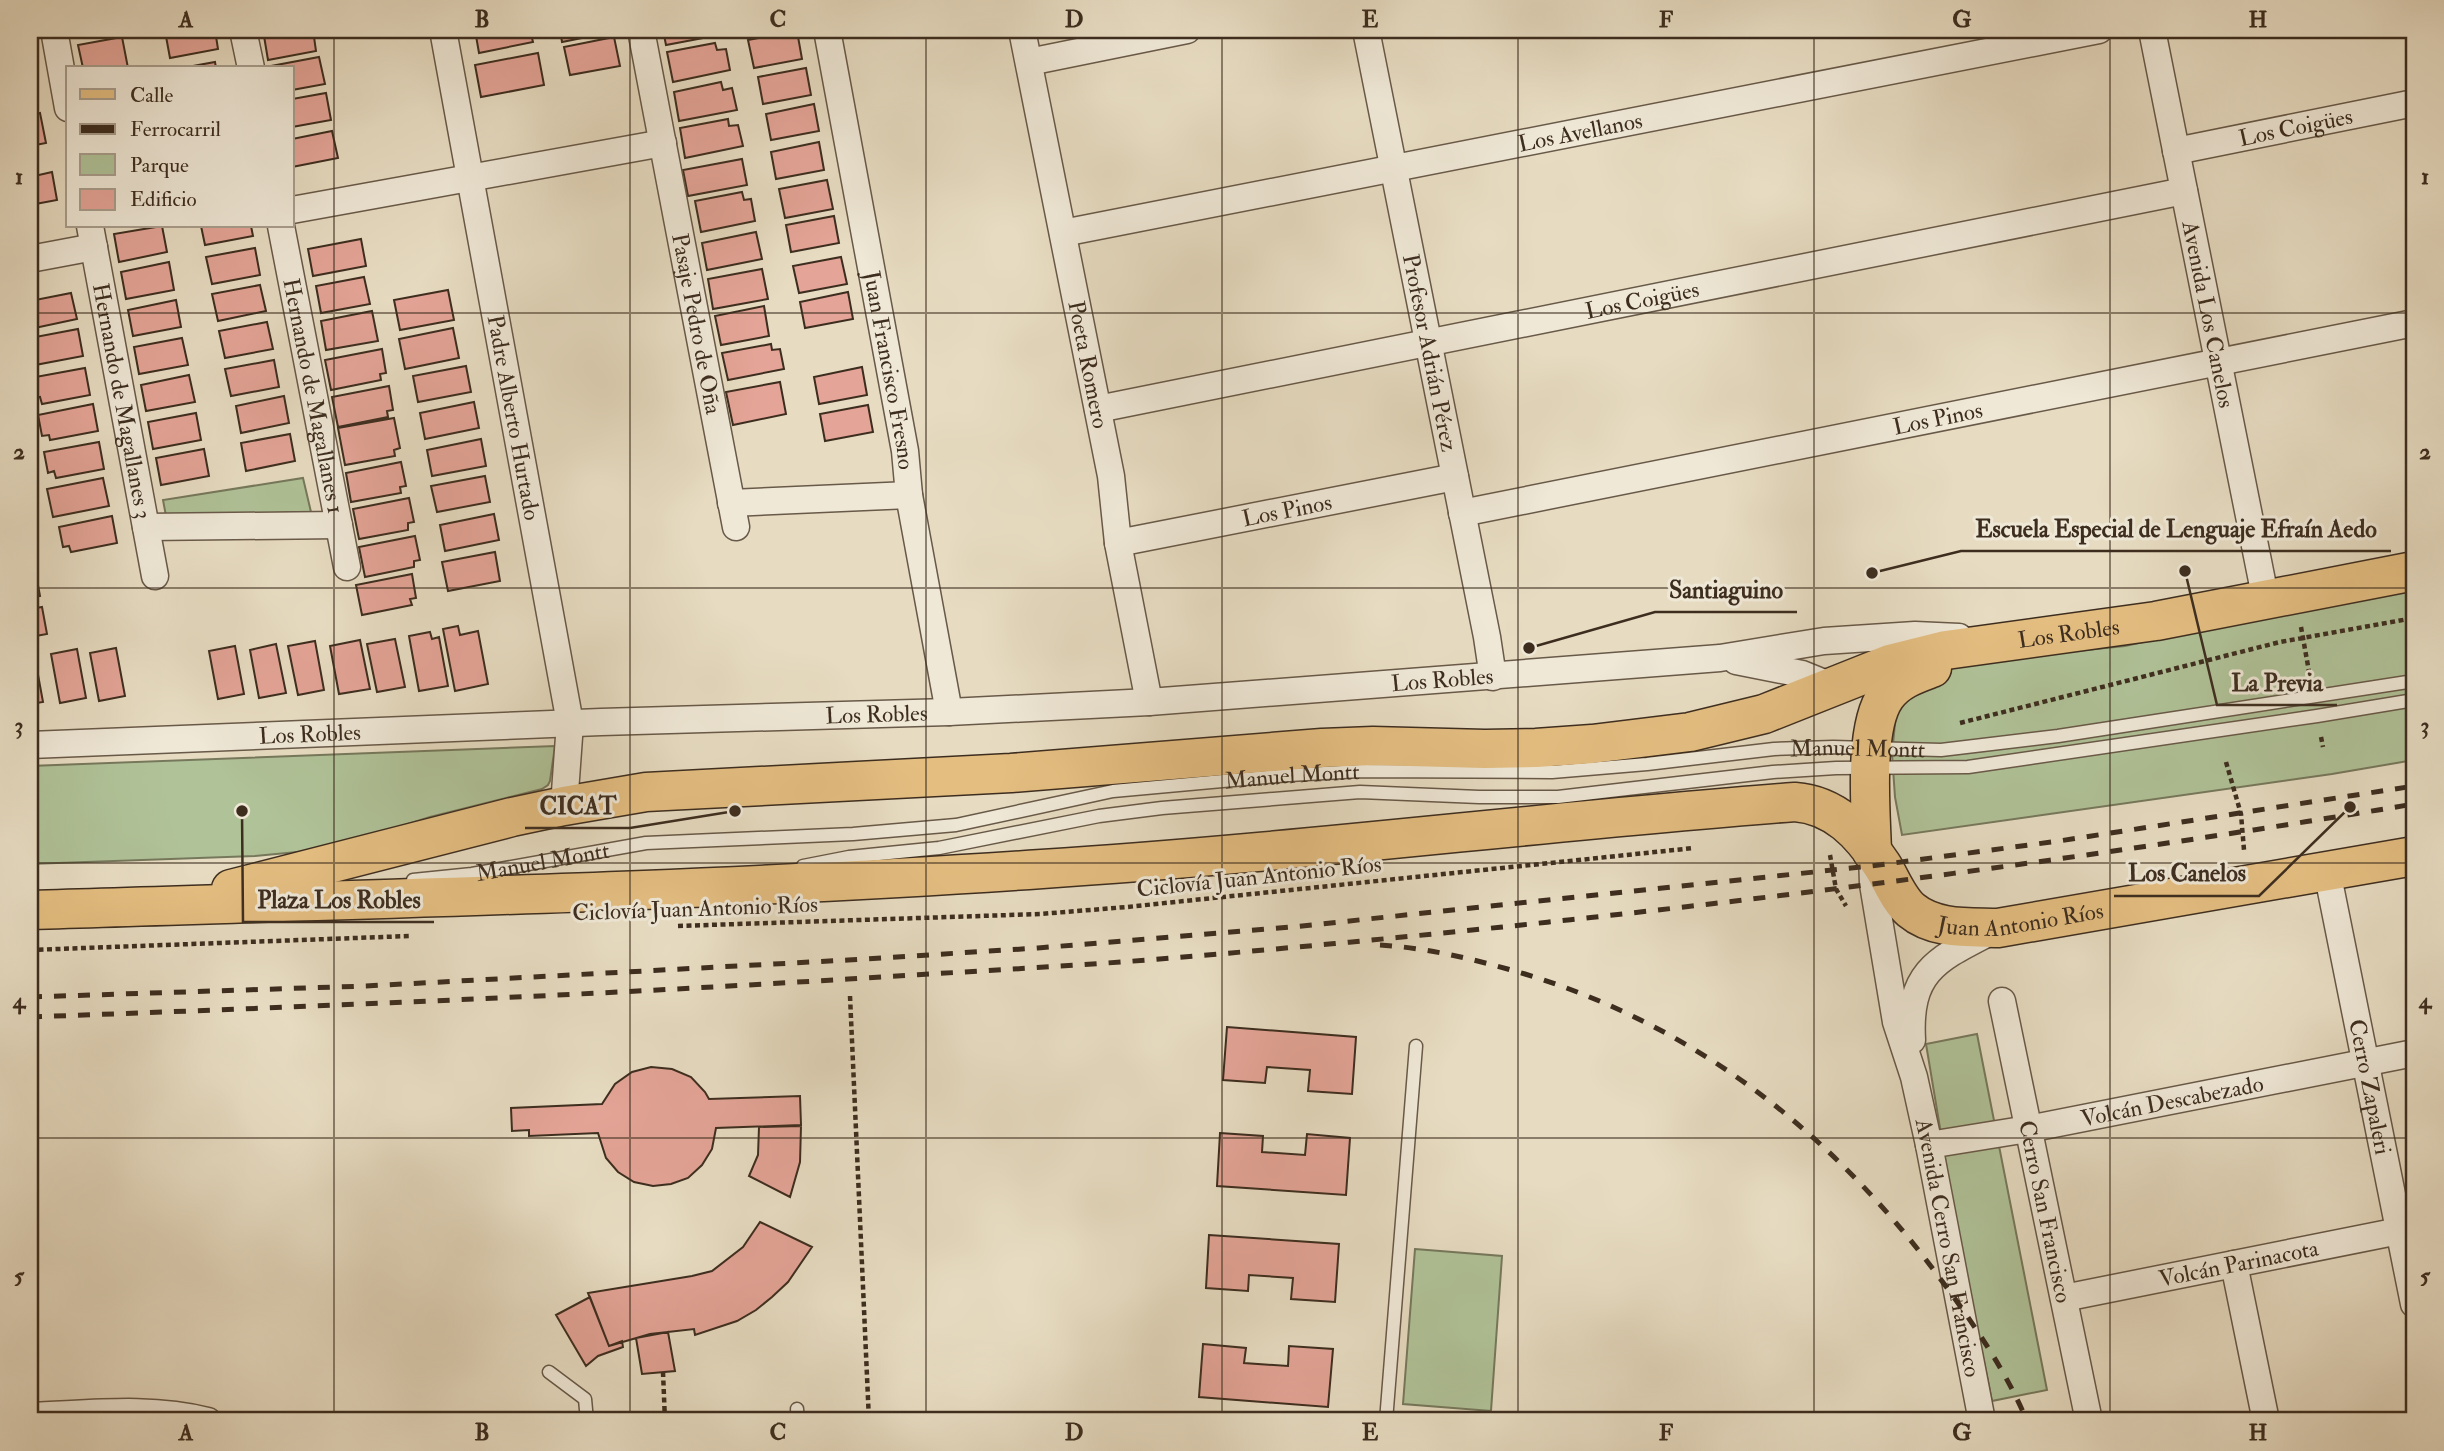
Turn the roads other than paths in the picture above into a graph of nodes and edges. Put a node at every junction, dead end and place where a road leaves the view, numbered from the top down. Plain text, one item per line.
1 (54, 30) edge
2 (243, 30) edge
3 (443, 30) edge
4 (641, 30) edge
5 (827, 30) edge
6 (1022, 30) edge
7 (1187, 30) edge
8 (1366, 30) edge
9 (2099, 30) edge
10 (2152, 30) edge
11 (1028, 62) junction
12 (251, 66) edge
13 (66, 97) edge
14 (2414, 103) edge
15 (663, 143) junction
16 (2176, 151) junction
17 (1394, 168) junction
18 (470, 177) junction
19 (2185, 191) junction
20 (294, 210) edge
21 (281, 228) edge
22 (1063, 233) junction
23 (92, 236) edge
24 (30, 259) edge
25 (2414, 323) edge
26 (1428, 343) junction
27 (2218, 362) junction
28 (1098, 409) junction
29 (1455, 477) junction
30 (909, 495) junction
31 (1462, 513) junction
32 (339, 525) junction
33 (146, 527) junction
34 (1118, 543) junction
35 (347, 568) dead end
36 (2414, 571) edge
37 (155, 576) dead end
38 (2281, 598) junction
39 (2018, 641) junction
40 (1720, 658) junction
41 (1493, 677) junction
42 (2414, 681) edge
43 (1834, 687) junction
44 (2414, 700) edge
45 (1149, 702) junction
46 (949, 712) junction
47 (570, 723) junction
48 (30, 745) edge
49 (1870, 759) junction
50 (564, 806) junction
51 (2414, 856) edge
52 (1882, 867) junction
53 (2327, 871) junction
54 (403, 881) dead end
55 (743, 885) junction
56 (349, 887) dead end
57 (172, 905) junction
58 (30, 910) edge
59 (1998, 928) junction
60 (2003, 1001) dead end
61 (1416, 1045) dead end
62 (2414, 1053) edge
63 (2365, 1063) junction
64 (1914, 1077) junction
65 (2028, 1129) junction
66 (1929, 1145) junction
67 (2407, 1229) edge
68 (2235, 1264) junction
69 (2064, 1298) junction
70 (2414, 1304) edge
71 (550, 1372) dead end
72 (30, 1416) edge
73 (208, 1421) edge
74 (587, 1421) edge
75 (1386, 1421) edge
76 (1982, 1421) edge
77 (2089, 1421) edge
78 (2266, 1421) edge

1 - 13 street
2 - 12 street
3 - 18 street, Padre Alberto Hurtado
4 - 15 street, Pasaje Pedro de Oña
5 - 30 street, Juan Francisco Fresno
6 - 11 street, Poeta Romero
7 - 11 street
8 - 17 street, Profesor Adrián Pérez
9 - 17 street, Los Avellanos
10 - 16 street, Avenida Los Canelos
11 - 22 street, Poeta Romero
14 - 16 street, Los Coigües
15 - 18 street
15 - 30 street, Pasaje Pedro de Oña
16 - 19 street, Avenida Los Canelos
17 - 22 street, Los Avellanos
17 - 26 street, Profesor Adrián Pérez
18 - 20 street
18 - 47 street, Padre Alberto Hurtado
19 - 26 street, Los Coigües
19 - 27 street, Avenida Los Canelos
21 - 32 street, Hernando de Magallanes 1
22 - 28 street, Poeta Romero
23 - 24 street
23 - 33 street, Hernando de Magallanes 3
25 - 27 street, Los Pinos
26 - 28 street, Los Coigües
26 - 29 street, Profesor Adrián Pérez
27 - 31 street, Los Pinos
27 - 38 street, Avenida Los Canelos
28 - 34 street, Poeta Romero
29 - 31 street, Profesor Adrián Pérez
29 - 34 street, Los Pinos
30 - 46 street, Juan Francisco Fresno
31 - 41 street, Profesor Adrián Pérez
32 - 33 street
32 - 35 street, Hernando de Magallanes 1
33 - 37 street, Hernando de Magallanes 3
34 - 45 street, Poeta Romero
36 - 38 main road, Los Robles
38 - 39 main road, Los Robles
39 - 40 street, Los Robles
39 - 43 main road, Manuel Montt
39 - 49 main road
40 - 41 street, Los Robles
40 - 43 street, Los Robles
41 - 45 street, Los Robles
42 - 49 lane, Manuel Montt
43 - 49 main road
43 - 50 main road, Manuel Montt
44 - 49 lane, Manuel Montt
45 - 46 street, Los Robles
46 - 47 street, Los Robles
47 - 48 street, Los Robles
47 - 50 street, Padre Alberto Hurtado
49 - 52 main road
49 - 54 lane, Manuel Montt
49 - 55 lane, Manuel Montt
50 - 57 main road, Manuel Montt
51 - 53 main road, Juan Antonio Ríos
52 - 55 main road, Manuel Montt
52 - 59 main road, Juan Antonio Ríos
52 - 64 street
53 - 59 main road, Juan Antonio Ríos
53 - 63 street, Cerro Zapaleri
55 - 57 main road, Manuel Montt
56 - 57 lane, Manuel Montt
57 - 58 main road, Manuel Montt
59 - 64 street
60 - 65 street, Cerro San Francisco
61 - 75 lane
62 - 63 street, Volcán Descabezado
63 - 65 street, Volcán Descabezado
63 - 67 street, Cerro Zapaleri
64 - 66 street, Avenida Cerro San Francisco
65 - 66 street, Volcán Descabezado
65 - 69 street, Cerro San Francisco
66 - 76 street, Avenida Cerro San Francisco
67 - 68 street, Volcán Parinacota
67 - 70 street, Cerro Zapaleri
68 - 69 street, Volcán Parinacota
68 - 78 street
69 - 77 street, Cerro San Francisco
71 - 74 lane
72 - 73 street

